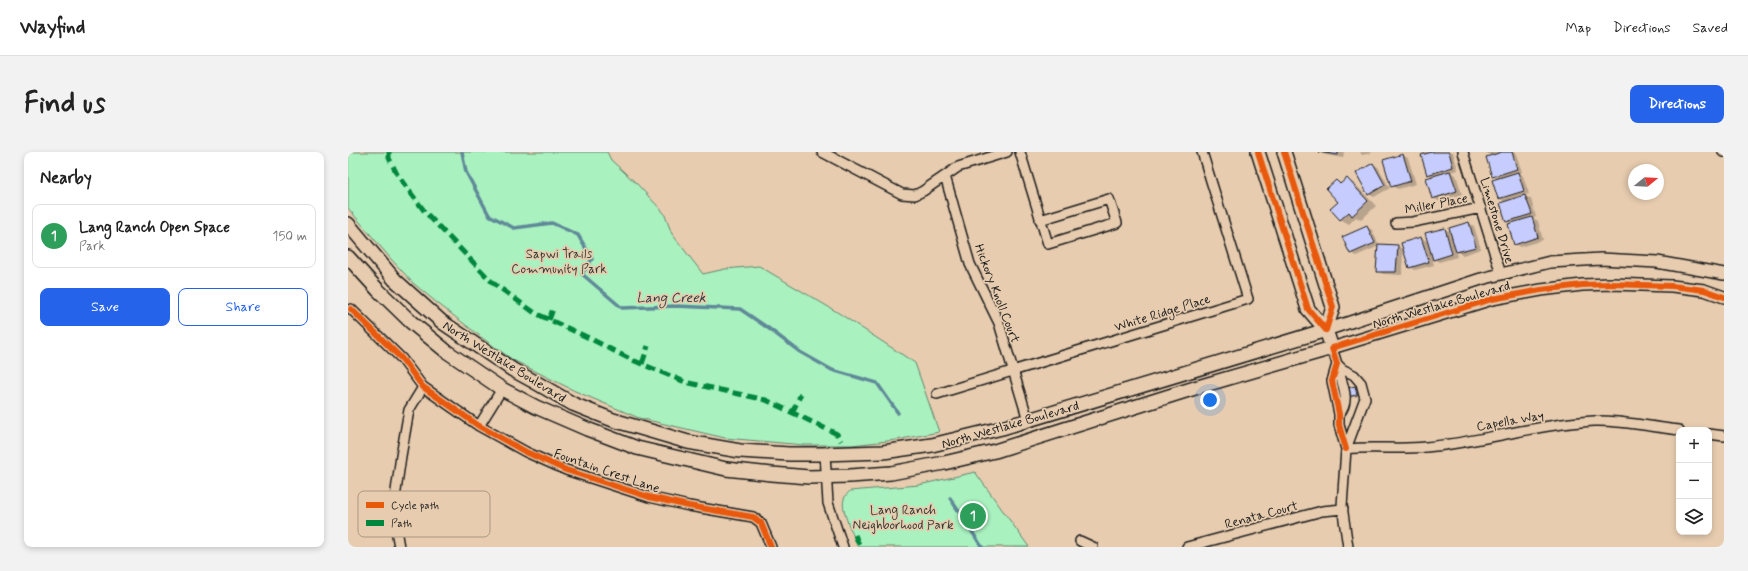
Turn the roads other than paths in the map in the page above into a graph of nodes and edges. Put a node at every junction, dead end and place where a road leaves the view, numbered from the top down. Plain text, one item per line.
1 (822, 152) edge
2 (1007, 152) edge
3 (1020, 152) edge
4 (1202, 152) edge
5 (1258, 152) edge
6 (1284, 152) edge
7 (1463, 152) edge
8 (945, 176) junction
9 (1481, 208) junction
10 (1040, 220) junction
11 (1396, 223) dead end
12 (348, 224) edge
13 (348, 258) edge
14 (1501, 274) junction
15 (1724, 274) edge
16 (1724, 297) edge
17 (352, 309) dead end
18 (1326, 330) junction
19 (1332, 348) junction
20 (1337, 364) junction
21 (1014, 371) junction
22 (423, 387) junction
23 (502, 389) junction
24 (937, 394) dead end
25 (1359, 412) junction
26 (1338, 414) junction
27 (1028, 420) junction
28 (479, 426) junction
29 (1676, 430) edge
30 (1712, 434) edge
31 (1724, 436) edge
32 (1346, 449) junction
33 (825, 454) junction
34 (826, 476) junction
35 (396, 491) edge
36 (1343, 509) junction
37 (397, 537) edge
38 (1080, 541) dead end
39 (399, 547) edge
40 (771, 547) edge
41 (843, 547) edge
42 (1093, 547) edge
43 (1187, 547) edge
44 (1348, 547) edge

1 - 8 street
2 - 8 street
3 - 10 street
4 - 21 street, White Ridge Place
5 - 18 main road
6 - 18 main road
7 - 9 street, Limestone Drive
8 - 21 street, Hickory Knoll Court
9 - 11 street, Miller Place
9 - 14 street, Limestone Drive
10 - 10 street
12 - 33 main road, North Westlake Boulevard
13 - 23 main road, North Westlake Boulevard
14 - 15 street, North Westlake Boulevard
14 - 18 street, North Westlake Boulevard
16 - 19 street, North Westlake Boulevard
17 - 22 street, Fountain Crest Lane
18 - 19 main road
18 - 27 main road, North Westlake Boulevard
19 - 20 street
19 - 34 main road, North Westlake Boulevard
20 - 25 street
20 - 26 street
21 - 24 street, White Ridge Place
21 - 27 street, Hickory Knoll Court
22 - 28 street, Fountain Crest Lane
22 - 35 street
23 - 28 street
23 - 34 main road, North Westlake Boulevard
25 - 26 street
25 - 32 street
26 - 32 street
27 - 33 main road, North Westlake Boulevard
28 - 40 street, Fountain Crest Lane
29 - 32 street, Capella Way
30 - 31 street
32 - 36 street
33 - 34 street
34 - 41 street
36 - 43 street, Renata Court
36 - 44 street
37 - 39 street
38 - 42 street

